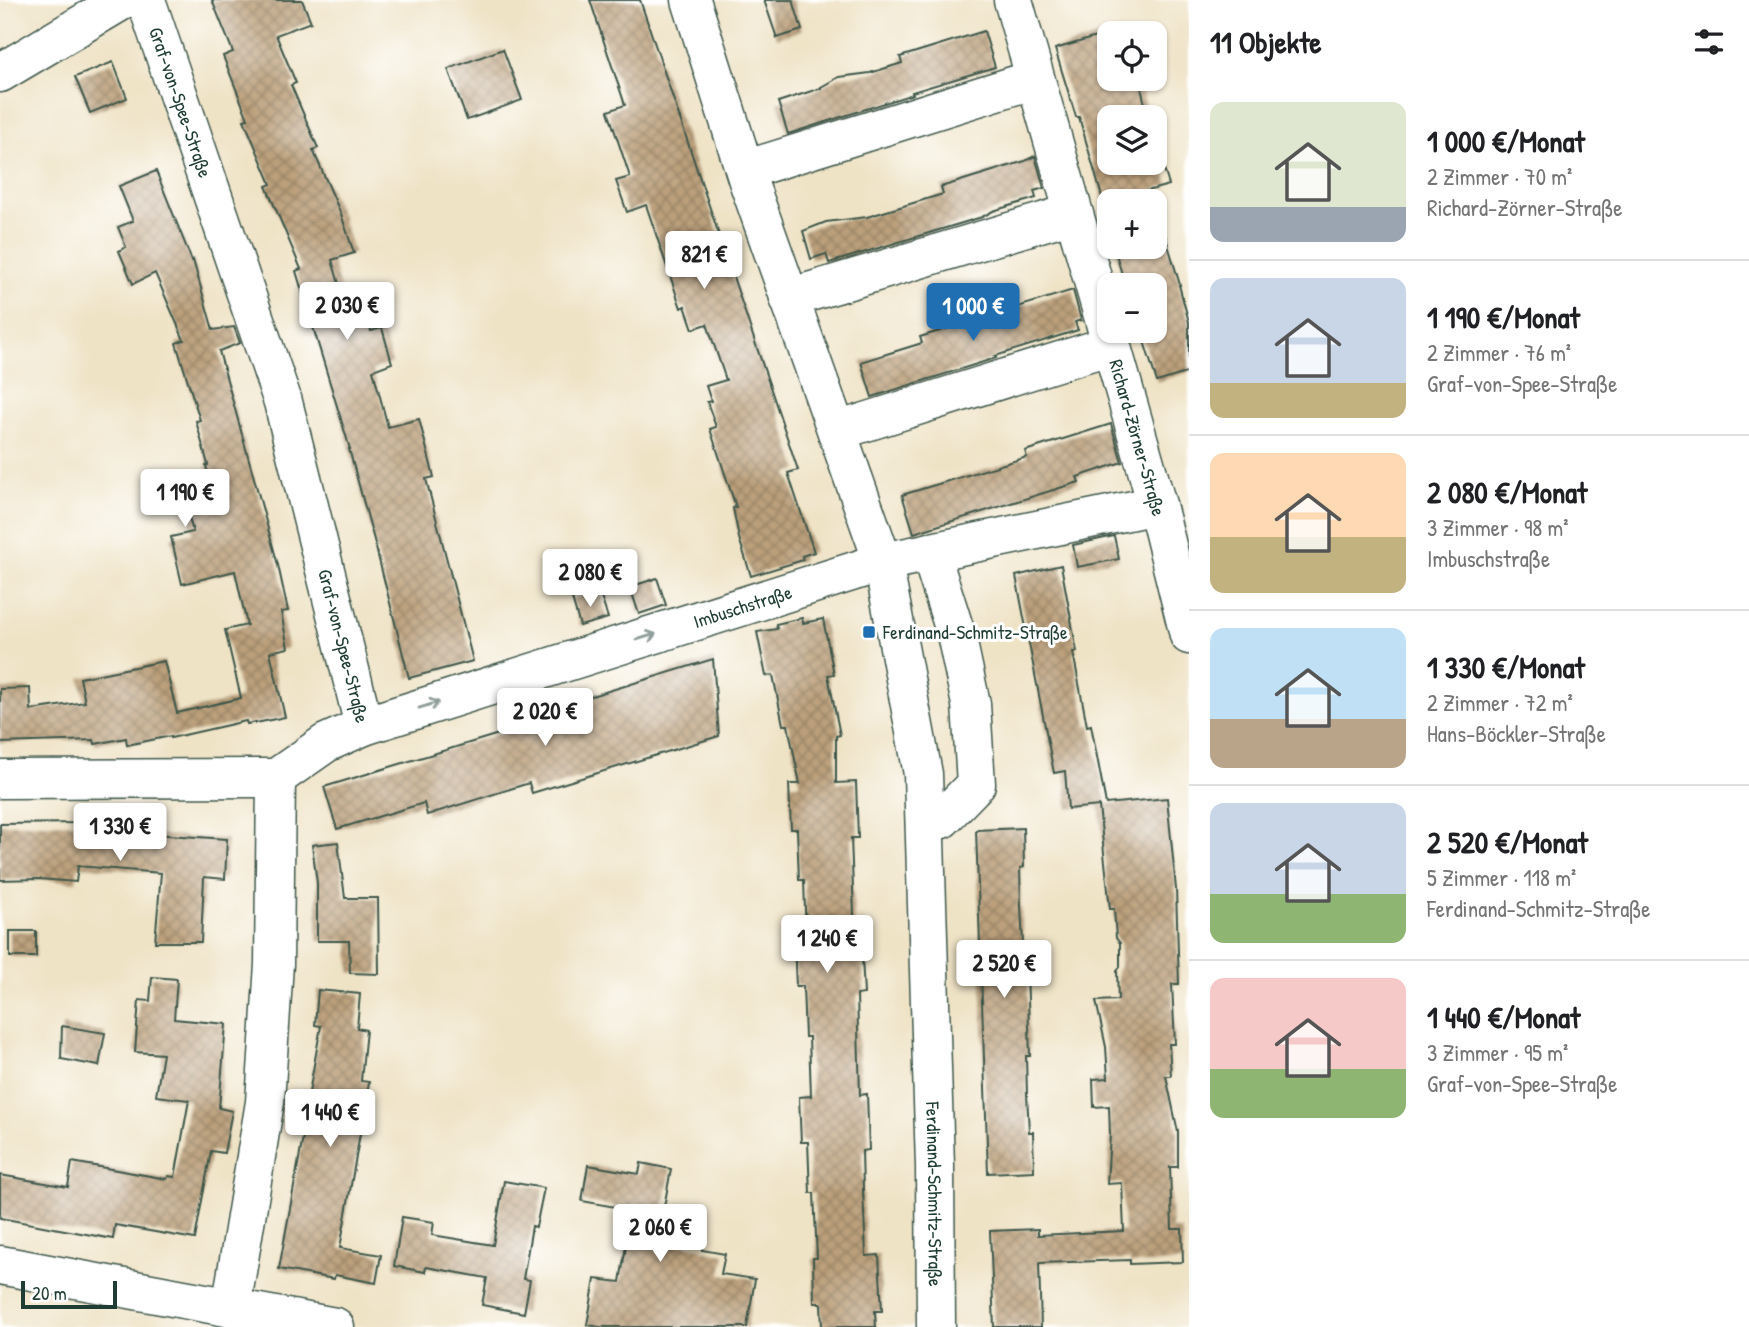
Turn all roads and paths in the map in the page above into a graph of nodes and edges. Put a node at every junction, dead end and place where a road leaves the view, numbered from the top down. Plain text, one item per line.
1 (123, 0) edge
2 (146, 0) edge
3 (691, 0) edge
4 (1013, 0) edge
5 (0, 73) edge
6 (1035, 79) junction
7 (745, 170) junction
8 (1073, 213) junction
9 (789, 298) junction
10 (1111, 345) junction
11 (836, 431) junction
12 (1157, 505) junction
13 (930, 552) junction
14 (883, 562) junction
15 (1189, 635) edge
16 (364, 726) junction
17 (276, 778) junction
18 (0, 779) edge
19 (925, 823) junction
20 (0, 1265) edge
21 (231, 1308) junction
22 (335, 1327) edge
23 (936, 1327) edge

1 - 5 street
2 - 16 street, Graf-von-Spee-Straße
3 - 7 street, Ferdinand-Schmitz-Straße
4 - 6 street, Richard-Zörner-Straße
6 - 7 street
6 - 8 street, Richard-Zörner-Straße
7 - 9 street, Ferdinand-Schmitz-Straße
8 - 9 street
8 - 10 street, Richard-Zörner-Straße
9 - 11 street, Ferdinand-Schmitz-Straße
10 - 11 street
10 - 12 street, Richard-Zörner-Straße
11 - 14 street, Ferdinand-Schmitz-Straße
12 - 13 street
12 - 15 street, Richard-Zörner-Straße
13 - 14 street
13 - 19 street
16 -> 14 street, Imbuschstraße
14 - 19 street, Ferdinand-Schmitz-Straße
16 - 17 street, Graf-von-Spee-Straße
17 - 18 street
17 - 21 street
19 - 23 street, Ferdinand-Schmitz-Straße
20 - 21 street
21 - 22 street

